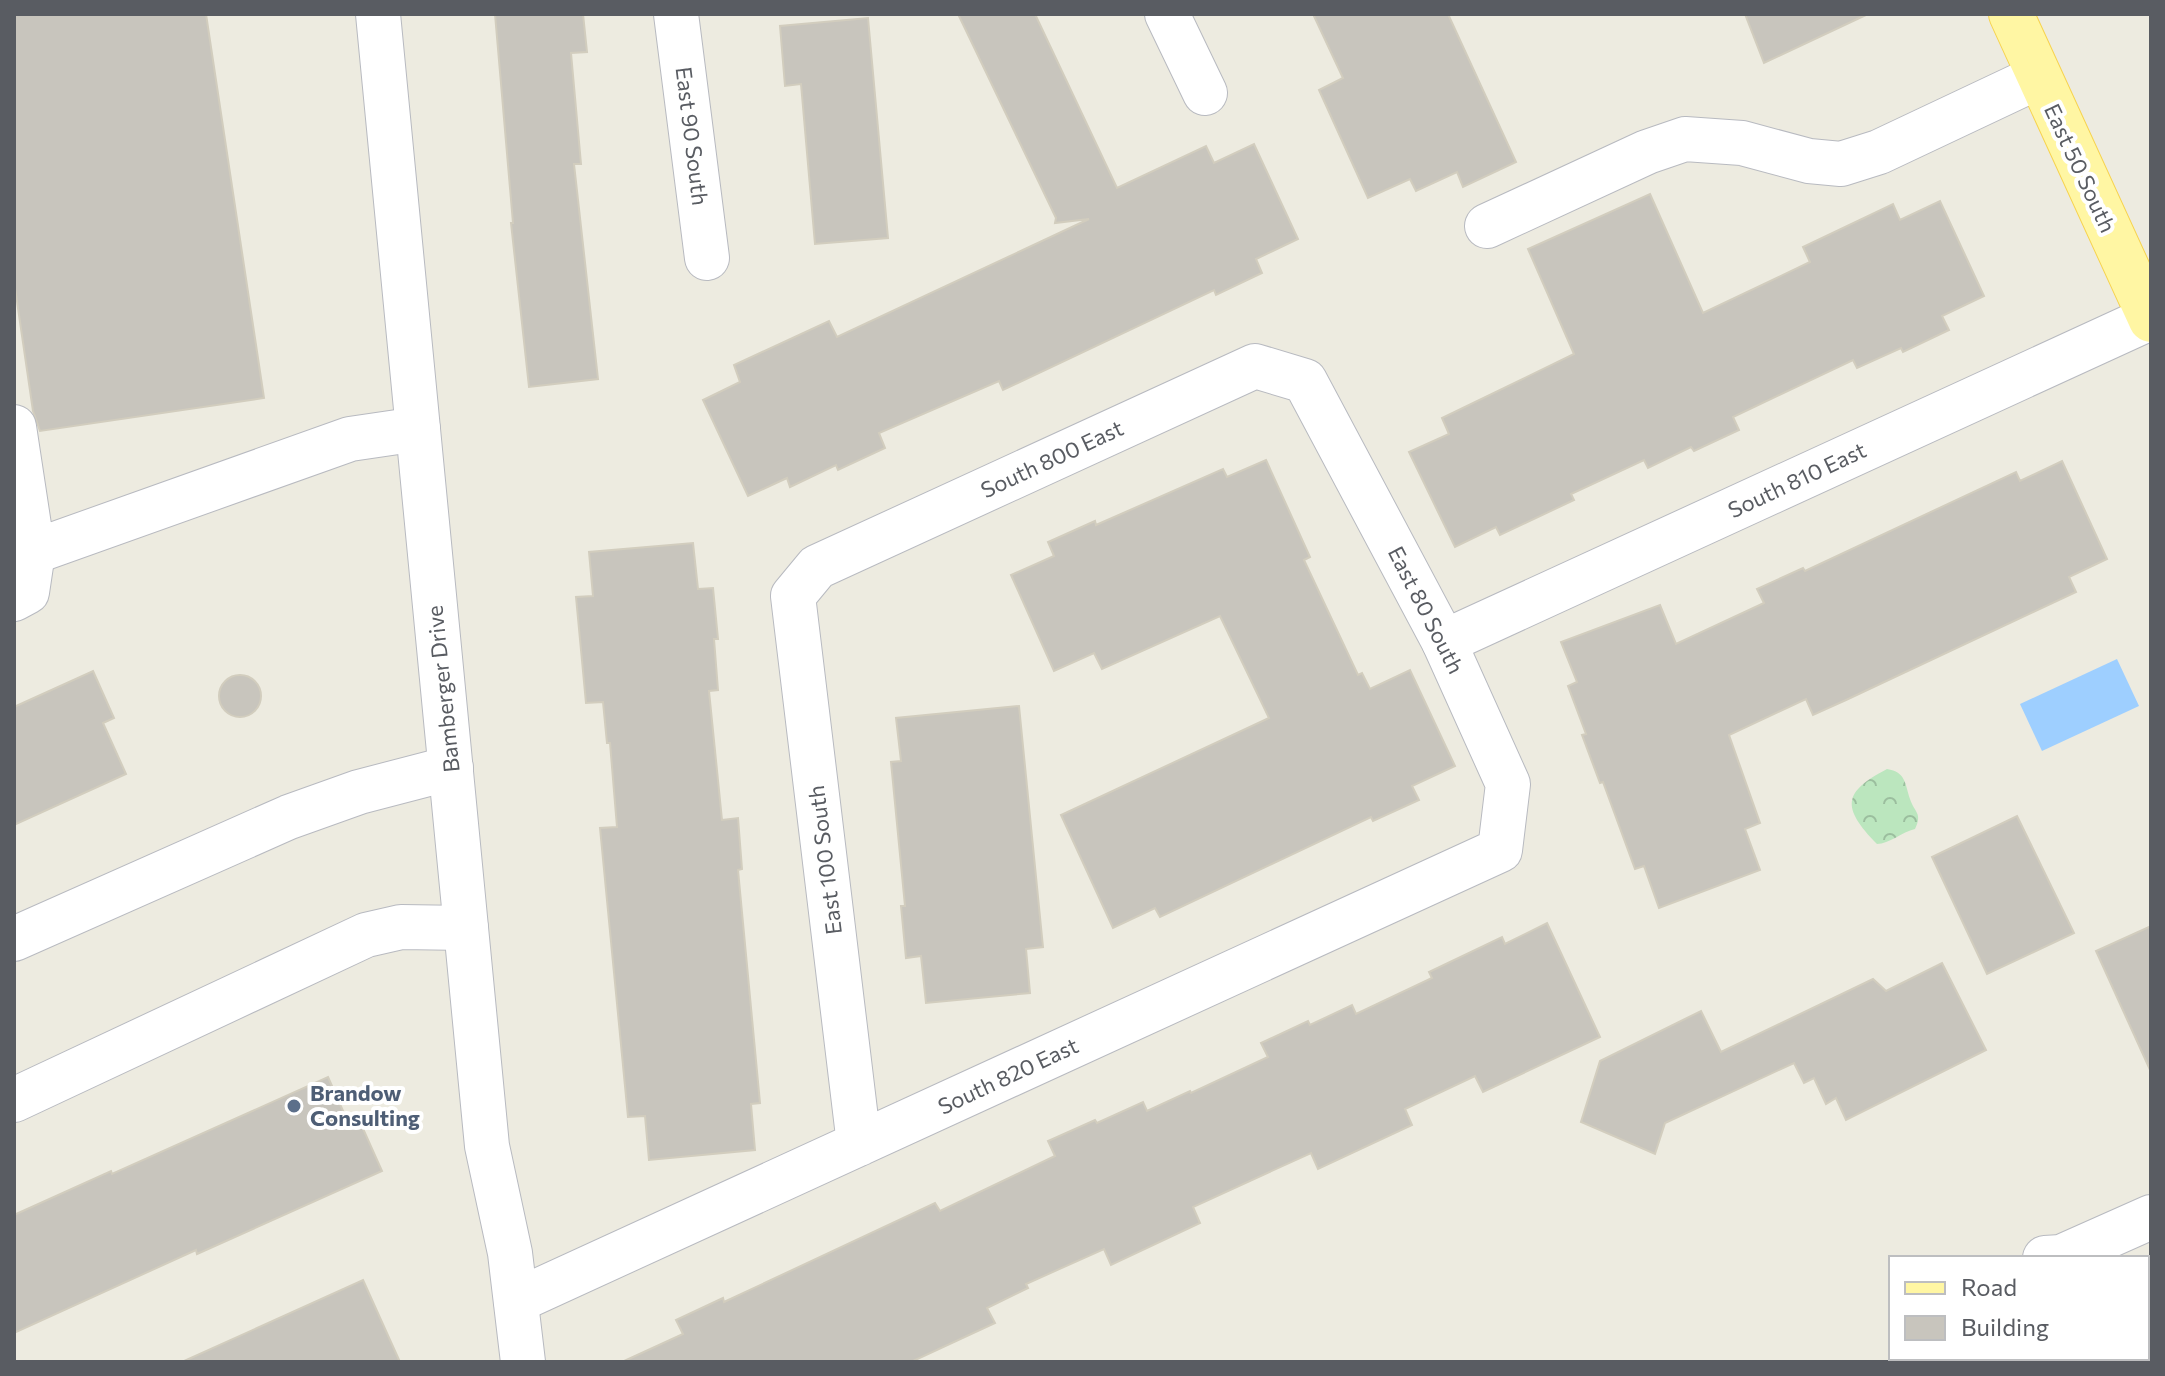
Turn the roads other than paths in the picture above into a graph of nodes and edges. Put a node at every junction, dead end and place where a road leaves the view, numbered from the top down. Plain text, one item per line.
1 (378, 14) edge
2 (676, 14) edge
3 (1167, 14) edge
4 (2016, 16) edge
5 (2038, 77) junction
6 (1205, 93) dead end
7 (1487, 226) dead end
8 (707, 258) dead end
9 (2150, 319) edge
10 (1305, 381) joint
11 (418, 429) junction
12 (16, 453) edge
13 (33, 552) junction
14 (807, 581) joint
15 (14, 599) edge
16 (1444, 642) junction
17 (451, 768) junction
18 (1500, 850) joint
19 (466, 928) junction
20 (14, 939) edge
21 (14, 1100) edge
22 (859, 1144) junction
23 (2151, 1217) edge
24 (2063, 1256) edge
25 (516, 1301) junction
26 (523, 1362) edge

1 - 11 street, Bamberger Drive
2 - 8 street, East 90 South
3 - 6 street
4 - 5 main road, East 50 South
5 - 7 street
5 - 9 main road, East 50 South
9 - 16 street, South 810 East
10 - 14 street, South 800 East
10 - 16 street, East 80 South
11 - 13 street
11 - 17 street, Bamberger Drive
12 - 13 street
13 - 15 street
14 - 22 street, East 100 South
16 - 18 street, East 80 South
17 - 19 street, Bamberger Drive
17 - 20 street
18 - 22 street, South 820 East
19 - 21 street
19 - 25 street, Bamberger Drive
22 - 25 street, South 820 East
23 - 24 street
25 - 26 street, Bamberger Drive

